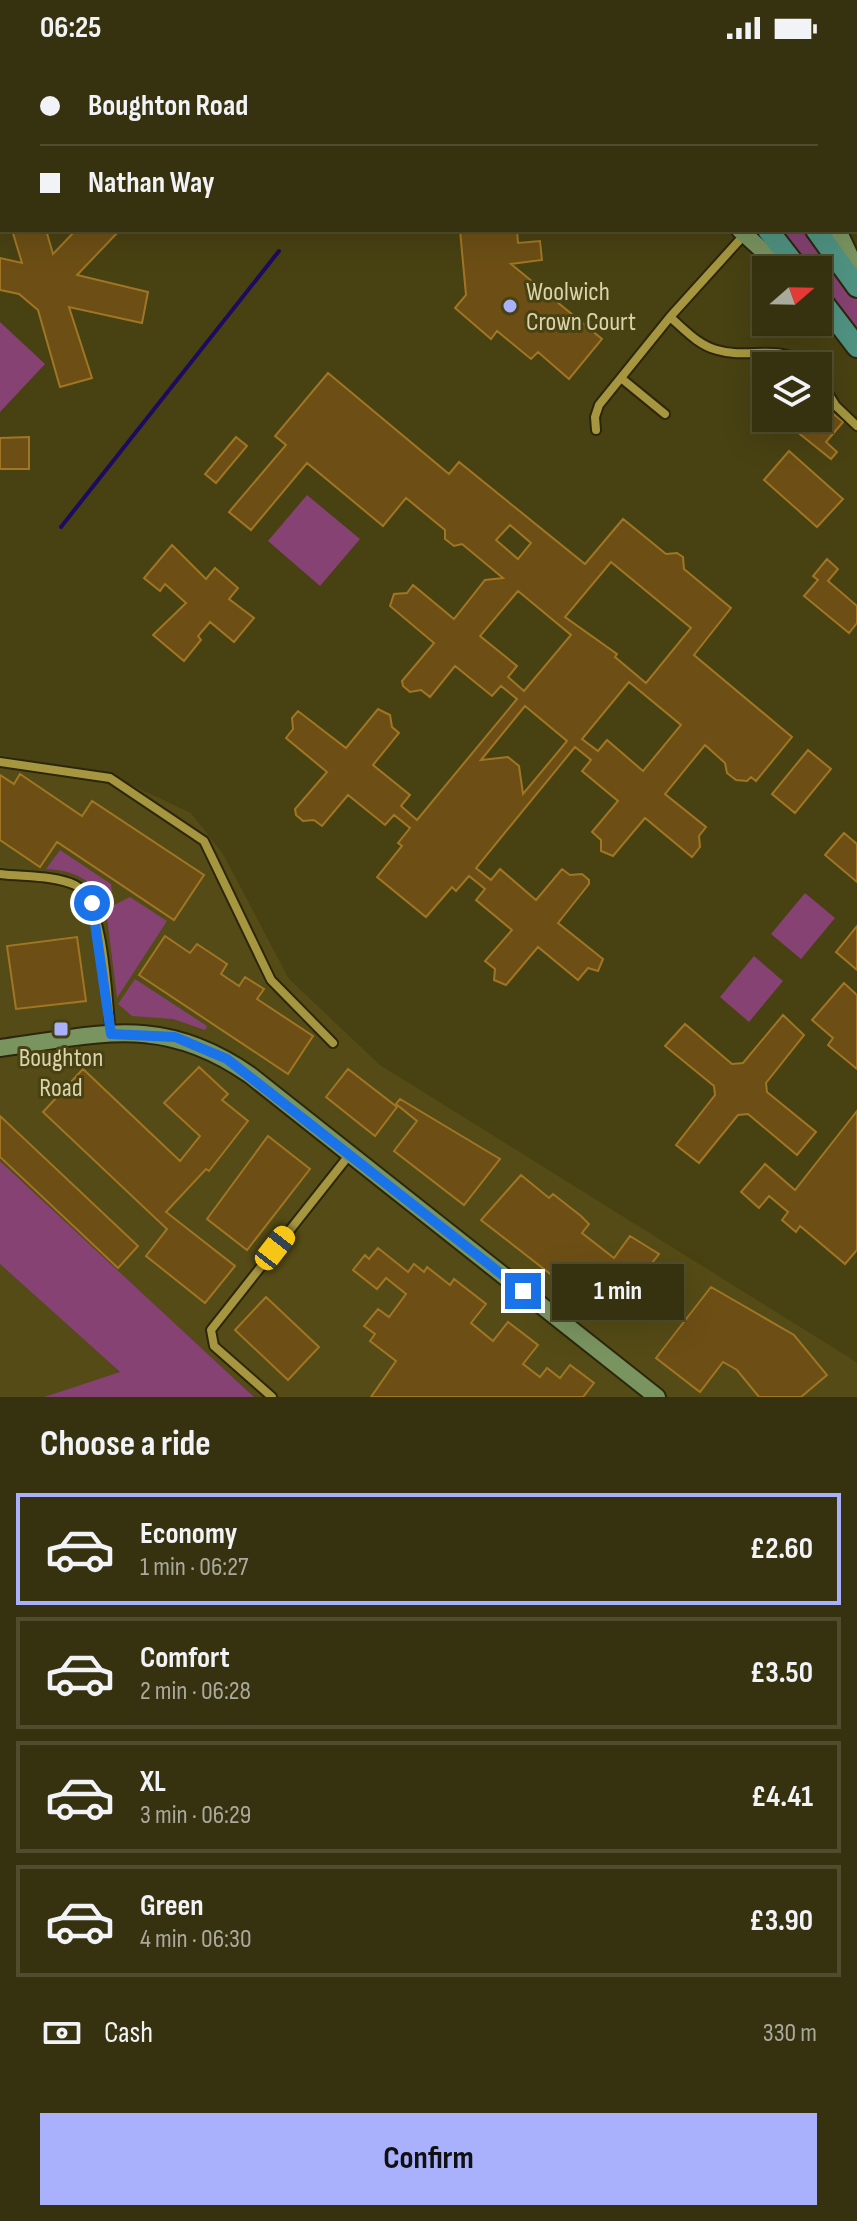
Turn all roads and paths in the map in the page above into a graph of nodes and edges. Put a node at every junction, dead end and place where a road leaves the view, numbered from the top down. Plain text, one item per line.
1 (744, 232) edge
2 (770, 232) edge
3 (817, 232) edge
4 (839, 232) edge
5 (769, 256) edge
6 (788, 256) edge
7 (857, 271) edge
8 (857, 287) edge
9 (832, 314) edge
10 (670, 317) junction
11 (832, 319) edge
12 (853, 342) edge
13 (781, 352) edge
14 (621, 378) junction
15 (832, 400) edge
16 (665, 414) dead end
17 (857, 426) edge
18 (596, 430) dead end
19 (0, 762) edge
20 (0, 874) edge
21 (111, 1034) junction
22 (333, 1043) dead end
23 (0, 1048) edge
24 (350, 1154) junction
25 (272, 1397) edge
26 (657, 1397) edge

1 - 5 street
1 - 10 street
2 - 6 main road
3 - 8 main road
4 - 7 street
9 - 12 main road
10 - 13 street
10 - 14 street
11 - 12 street
14 - 16 street
14 - 18 street
15 - 17 street
19 - 22 street
20 - 21 street
21 - 23 street
21 - 24 street
24 - 25 street
24 - 26 street

